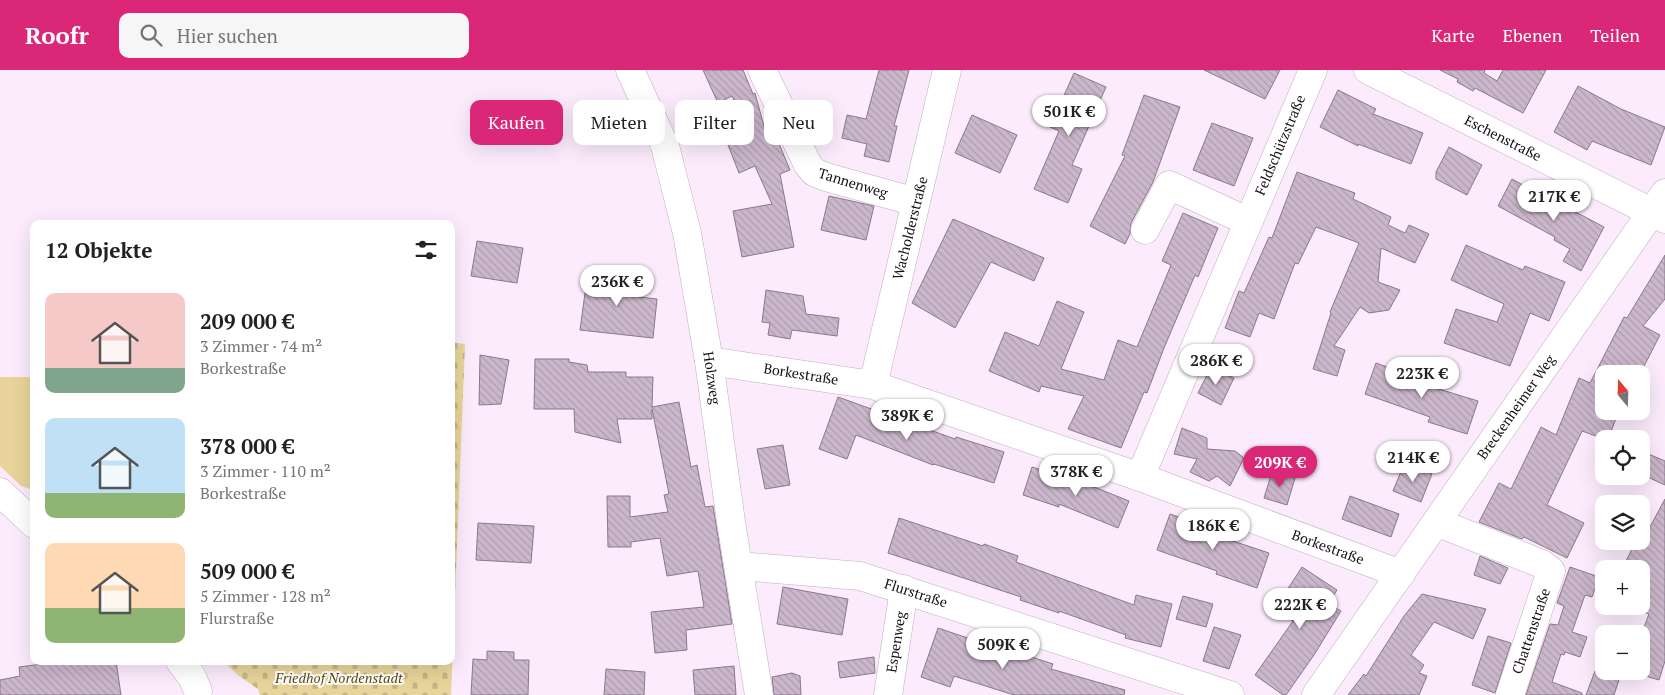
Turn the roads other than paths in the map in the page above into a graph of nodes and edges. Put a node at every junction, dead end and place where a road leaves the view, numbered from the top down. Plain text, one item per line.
1 (630, 70) edge
2 (762, 70) edge
3 (947, 70) edge
4 (1313, 70) edge
5 (1368, 70) edge
6 (916, 202) junction
7 (1661, 208) edge
8 (1248, 221) junction
9 (1146, 230) dead end
10 (710, 360) junction
11 (873, 385) junction
12 (1140, 477) junction
13 (0, 492) edge
14 (30, 520) edge
15 (1436, 522) junction
16 (739, 566) junction
17 (1400, 574) junction
18 (904, 589) junction
19 (183, 665) edge
20 (203, 694) edge
21 (759, 695) edge
22 (888, 695) edge
23 (1230, 695) edge
24 (1316, 695) edge
25 (1510, 695) edge

1 - 10 street, Holzweg
2 - 6 street, Tannenweg
3 - 6 street, Wacholderstraße
4 - 8 street, Feldschützstraße
5 - 7 street, Eschenstraße
6 - 11 street, Wacholderstraße
7 - 15 street, Breckenheimer Weg
8 - 9 street
8 - 12 street, Feldschützstraße
10 - 11 street, Borkestraße
10 - 16 street, Holzweg
11 - 12 street, Borkestraße
12 - 17 street, Borkestraße
13 - 14 street
15 - 17 street, Breckenheimer Weg
15 - 25 street, Chattenstraße
16 - 18 street, Flurstraße
16 - 21 street, Holzweg
17 - 24 street, Breckenheimer Weg
18 - 22 street, Espenweg
18 - 23 street, Flurstraße
19 - 20 street

